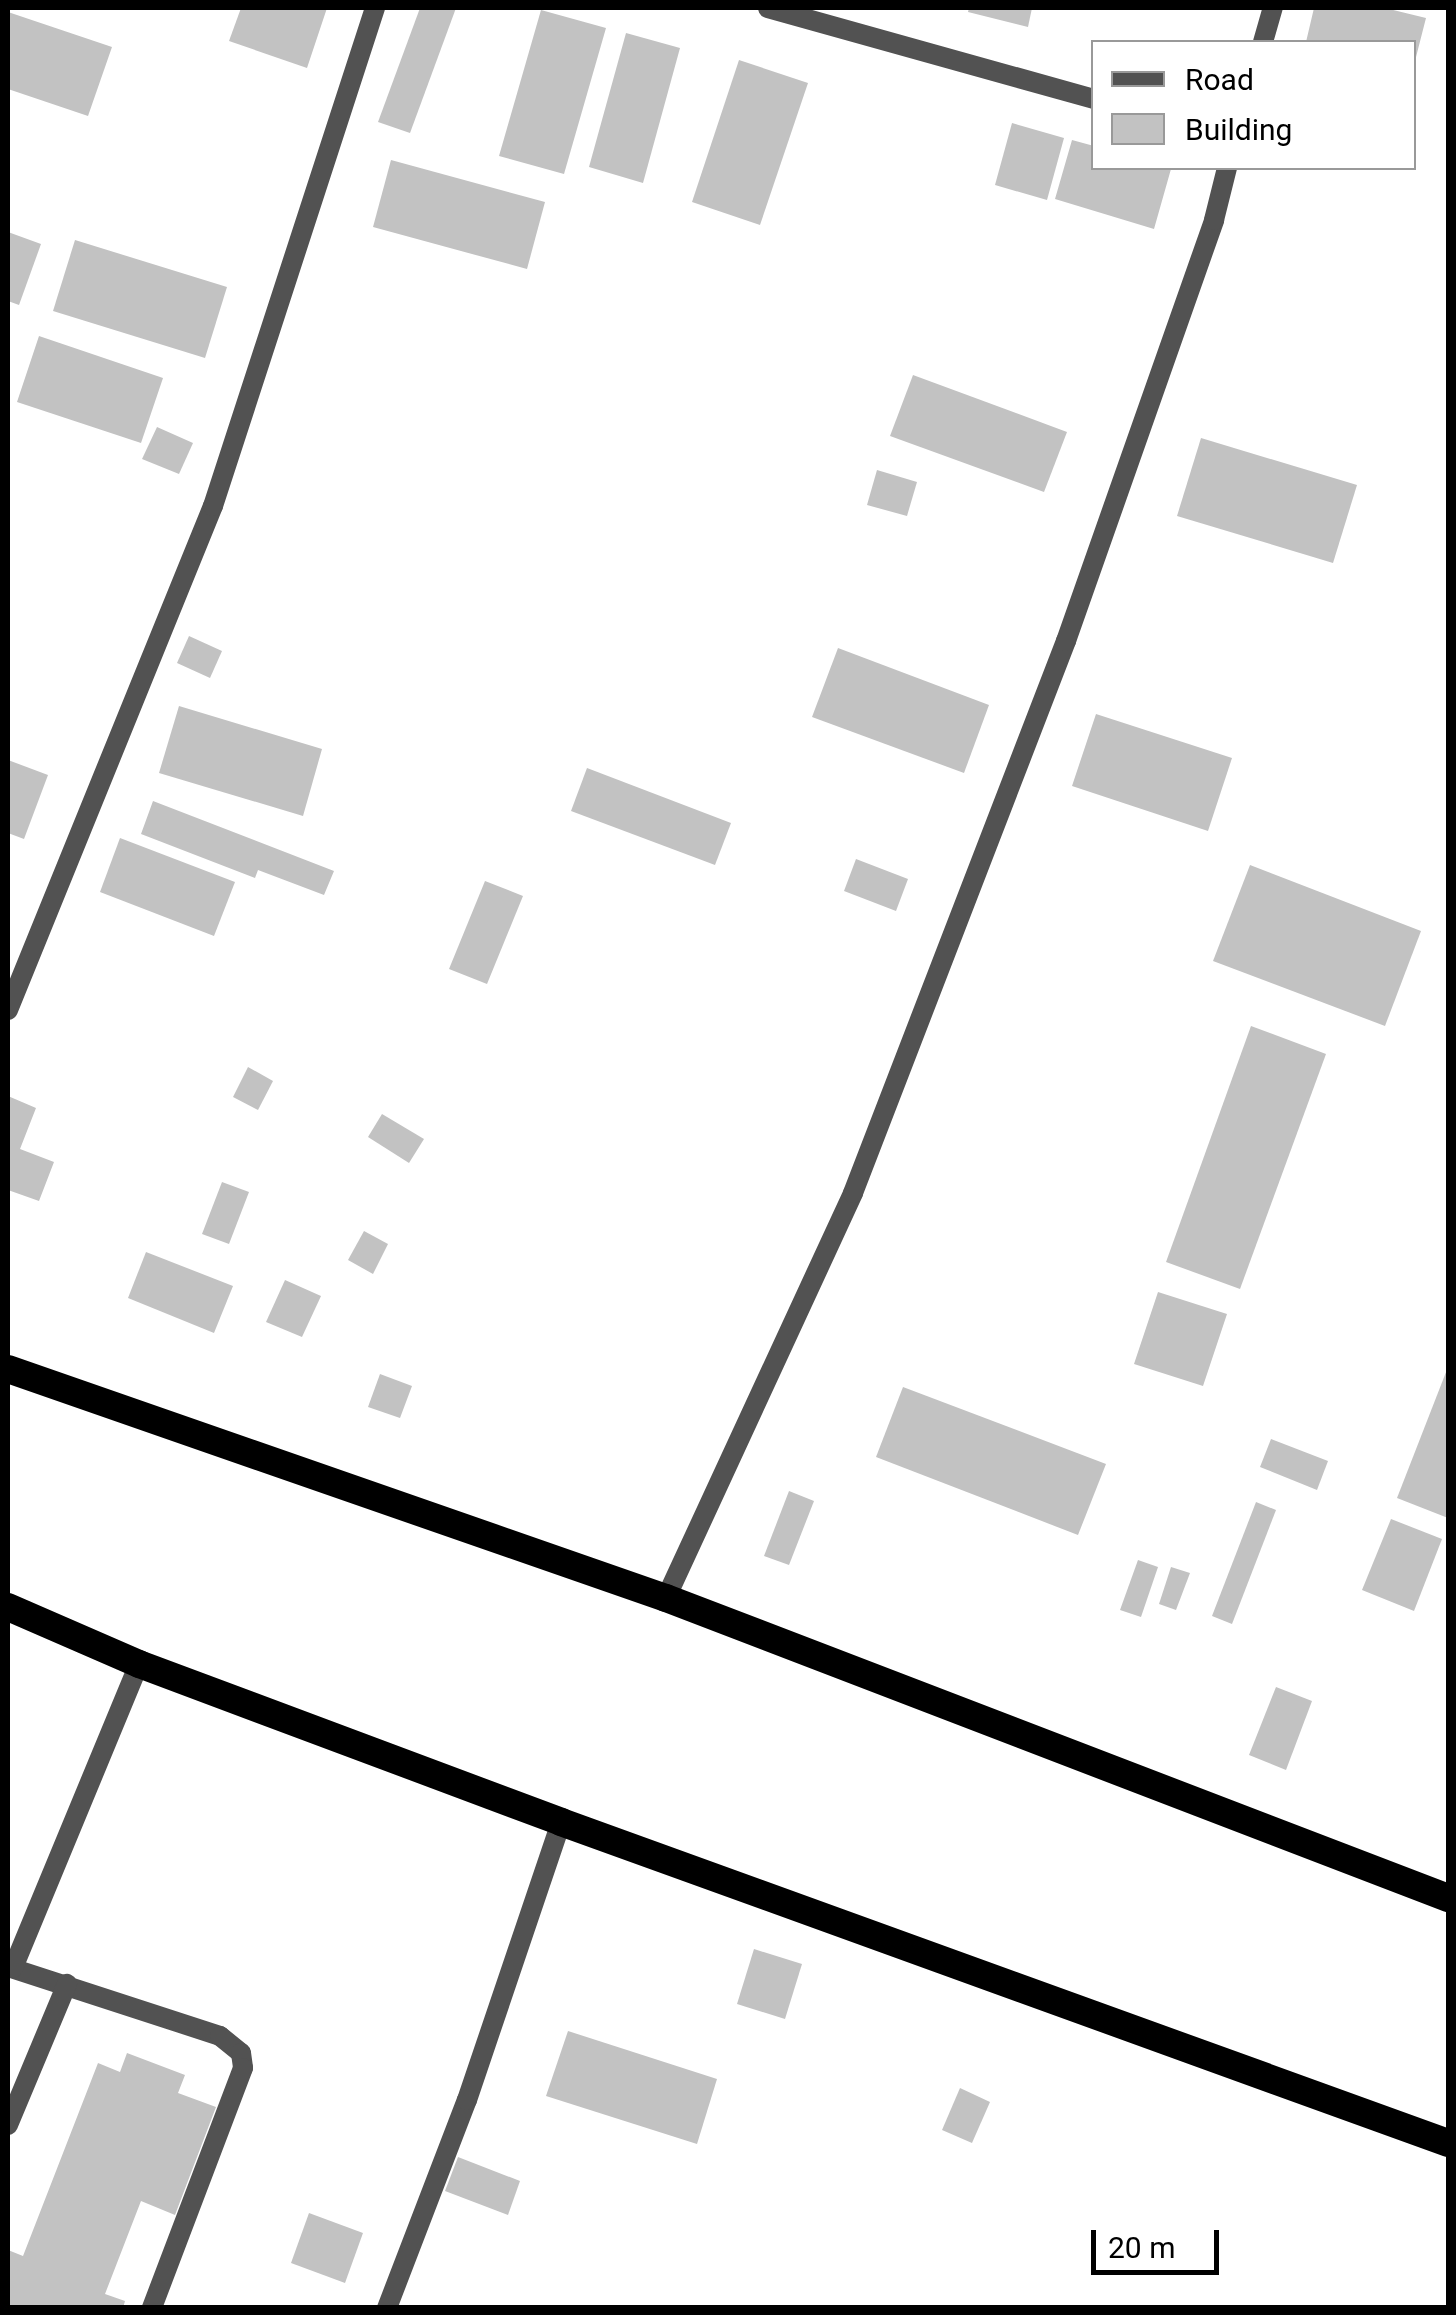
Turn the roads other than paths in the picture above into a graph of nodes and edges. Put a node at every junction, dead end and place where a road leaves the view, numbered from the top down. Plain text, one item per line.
1 (375, 8) edge
2 (768, 8) edge
3 (1273, 8) edge
4 (1264, 40) edge
5 (1091, 98) edge
6 (1226, 170) edge
7 (8, 1010) edge
8 (8, 1369) edge
9 (666, 1598) junction
10 (8, 1608) edge
11 (139, 1664) junction
12 (561, 1822) junction
13 (1448, 1898) edge
14 (10, 1968) edge
15 (67, 1984) junction
16 (8, 2124) edge
17 (1448, 2143) edge
18 (152, 2308) edge
19 (387, 2308) edge

1 - 7 street
2 - 5 street
3 - 4 street
6 - 9 street
8 - 9 highway
9 - 13 highway
10 - 11 highway
11 - 12 highway
11 - 14 street
12 - 17 highway
12 - 19 street
14 - 15 street
15 - 16 street
15 - 18 street

